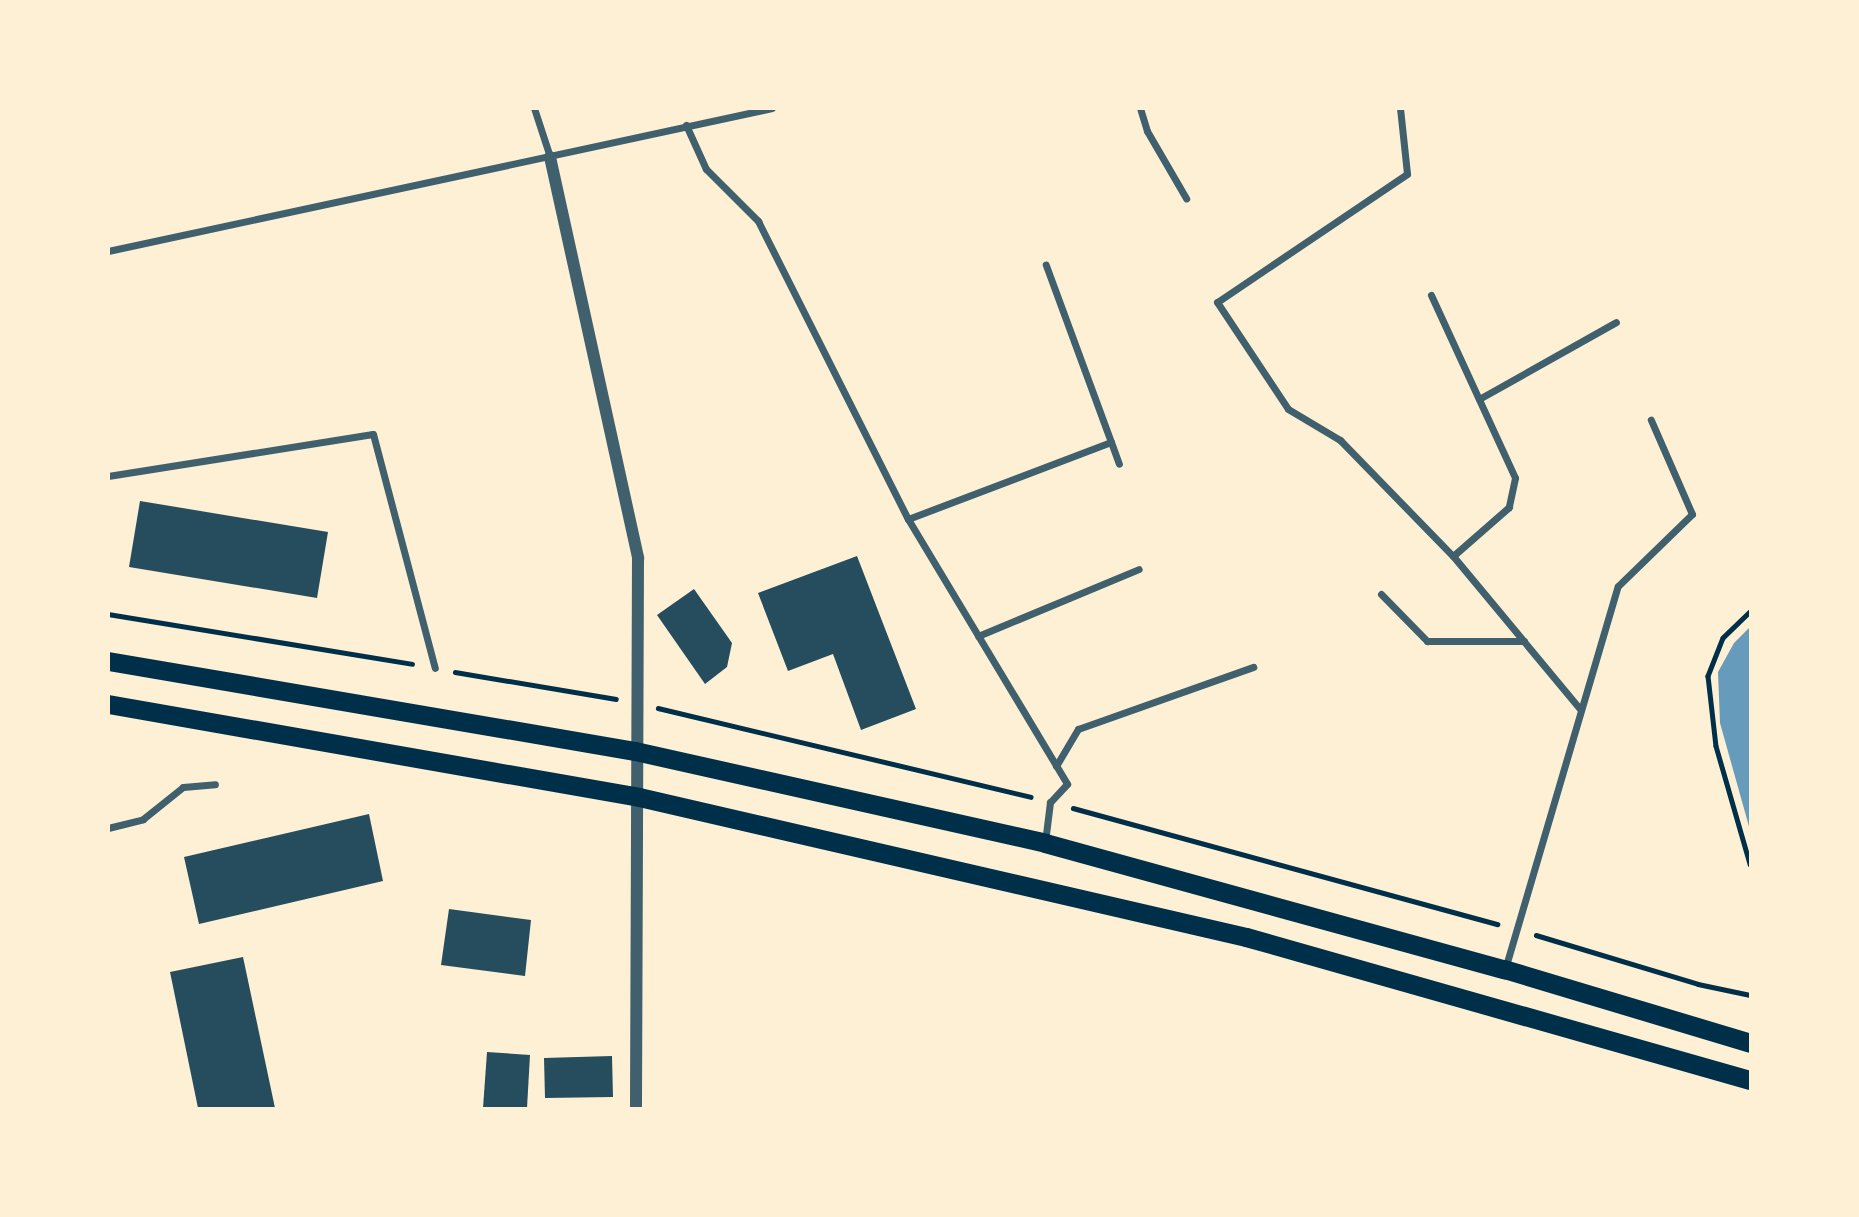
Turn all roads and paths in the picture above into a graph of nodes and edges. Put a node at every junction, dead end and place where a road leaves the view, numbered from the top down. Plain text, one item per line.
1 (534, 108) edge
2 (772, 108) edge
3 (1140, 108) edge
4 (1400, 108) edge
5 (686, 125) junction
6 (550, 157) junction
7 (1186, 198) dead end
8 (108, 251) edge
9 (1046, 265) dead end
10 (1431, 295) dead end
11 (1616, 322) dead end
12 (1479, 399) junction
13 (1651, 420) dead end
14 (1111, 442) junction
15 (1119, 464) dead end
16 (108, 476) edge
17 (908, 519) junction
18 (1453, 556) junction
19 (1139, 569) dead end
20 (1381, 594) dead end
21 (1751, 612) edge
22 (108, 614) edge
23 (978, 636) junction
24 (1524, 641) junction
25 (108, 661) edge
26 (1253, 667) dead end
27 (435, 668) junction
28 (637, 703) junction
29 (108, 704) edge
30 (1581, 710) junction
31 (635, 751) junction
32 (1056, 766) junction
33 (215, 784) dead end
34 (639, 797) junction
35 (1050, 802) junction
36 (108, 828) edge
37 (1045, 843) junction
38 (1751, 864) edge
39 (1516, 929) junction
40 (1504, 969) junction
41 (1751, 995) edge
42 (1751, 1043) edge
43 (1751, 1080) edge
44 (636, 1108) edge

1 - 6 street
2 - 5 street
3 - 7 street
4 - 18 street
5 - 6 street
5 - 17 street
6 - 8 street
6 - 28 street
9 - 14 street
10 - 12 street
11 - 12 street
12 - 18 street
13 - 30 street
14 - 15 street
14 - 17 street
16 - 27 street
17 - 23 street
18 - 24 street
19 - 23 street
20 - 24 street
21 - 38 path
22 - 27 path
23 - 32 street
24 - 30 street
25 - 31 highway
26 - 32 street
27 - 28 path
28 - 31 street
28 - 35 path
29 - 34 highway
30 - 39 street
31 - 34 street
31 - 37 highway
32 - 35 street
33 - 36 street
34 - 43 highway
34 - 44 street
35 - 37 street
35 - 39 path
37 - 40 highway
39 - 40 street
39 - 41 path
40 - 42 highway

